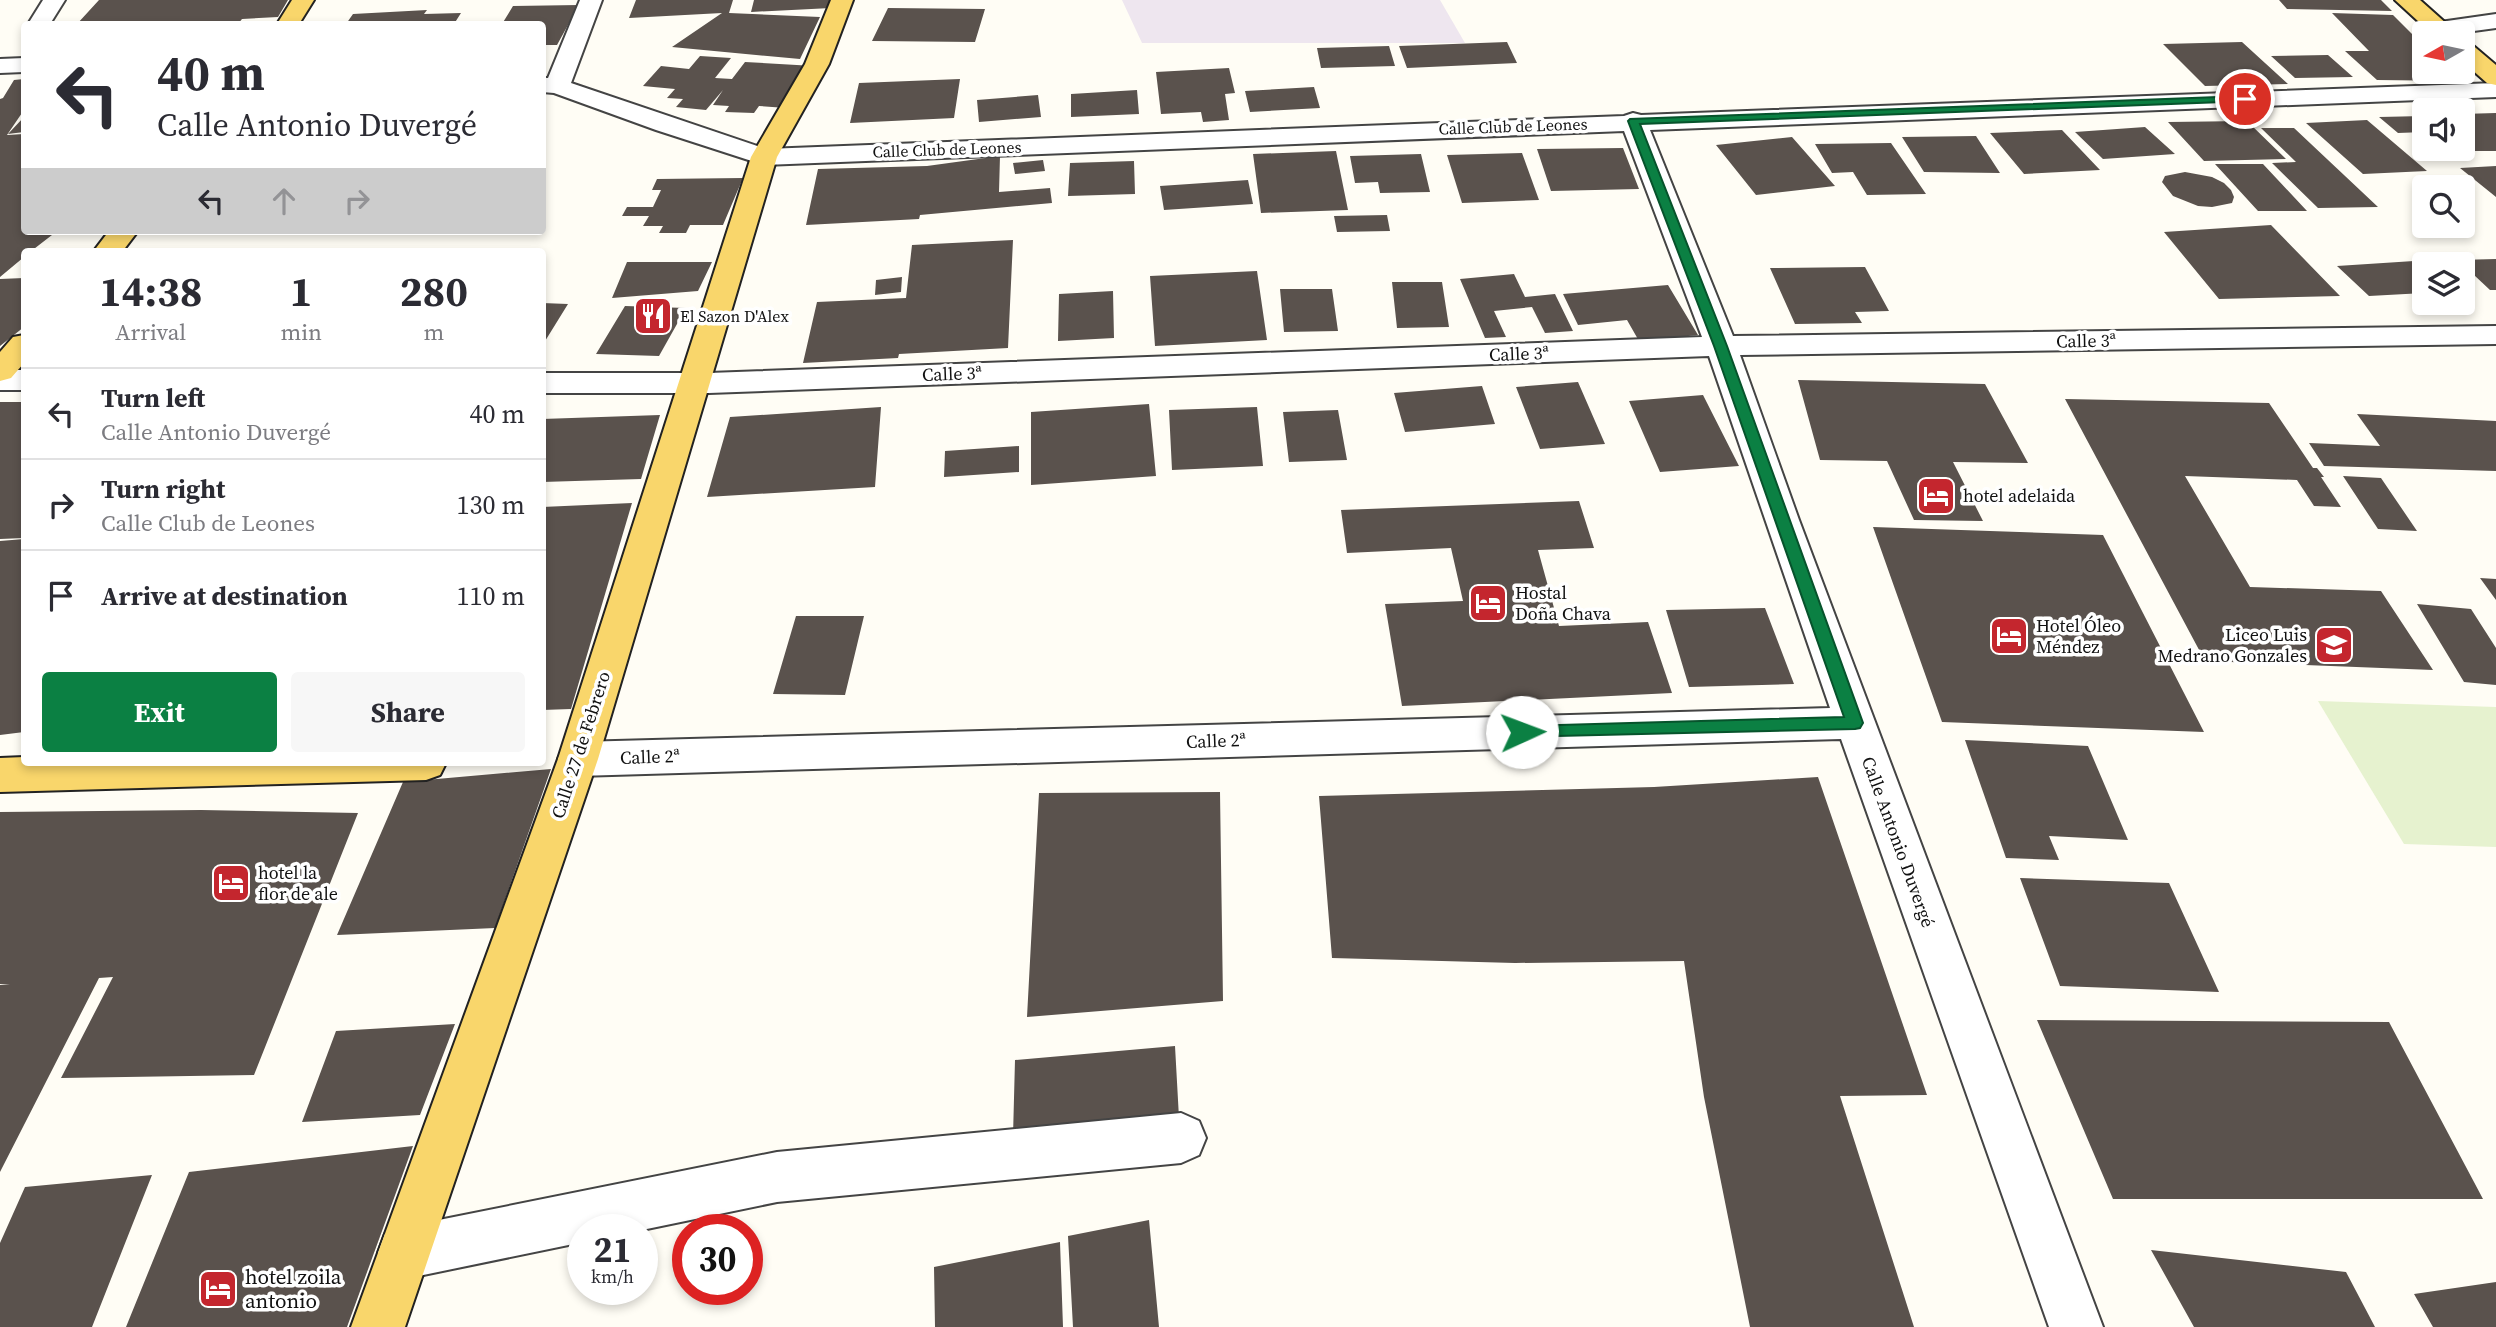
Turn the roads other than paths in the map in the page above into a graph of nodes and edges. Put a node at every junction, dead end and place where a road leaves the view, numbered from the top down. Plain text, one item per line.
1 (54, 0) edge
2 (303, 0) edge
3 (591, 0) edge
4 (842, 0) edge
5 (2406, 0) edge
6 (40, 21) edge
7 (290, 21) edge
8 (2430, 21) edge
9 (2496, 21) edge
10 (2475, 25) edge
11 (2475, 59) edge
12 (2496, 78) edge
13 (550, 86) edge
14 (2496, 90) edge
15 (1633, 121) junction
16 (764, 157) junction
17 (2496, 335) edge
18 (1721, 346) junction
19 (21, 347) edge
20 (0, 371) edge
21 (0, 380) edge
22 (21, 380) edge
23 (546, 383) edge
24 (694, 383) junction
25 (1855, 723) junction
26 (560, 759) edge
27 (320, 766) edge
28 (0, 775) edge
29 (1181, 1138) dead end
30 (404, 1253) junction
31 (377, 1327) edge
32 (2076, 1327) edge

1 - 6 street
2 - 7 main road
3 - 13 street
4 - 16 main road, Calle 27 de Febrero
5 - 8 main road
9 - 10 street
11 - 12 main road
13 - 16 street, Calle Club de Leones
14 - 15 street, Calle Club de Leones
15 - 16 street, Calle Club de Leones
15 - 18 street, Calle Antonio Duvergé
16 - 24 main road, Calle 27 de Febrero
17 - 18 street, Calle 3ª
18 - 24 street, Calle 3ª
18 - 25 street, Calle Antonio Duvergé
19 - 20 main road
21 - 22 street
23 - 24 street, Calle 3ª
24 - 26 main road, Calle 27 de Febrero
25 - 26 street, Calle 2ª
25 - 32 street, Calle Antonio Duvergé
26 - 30 main road, Calle 27 de Febrero
27 - 28 main road
29 - 30 street
30 - 31 main road, Calle 27 de Febrero

